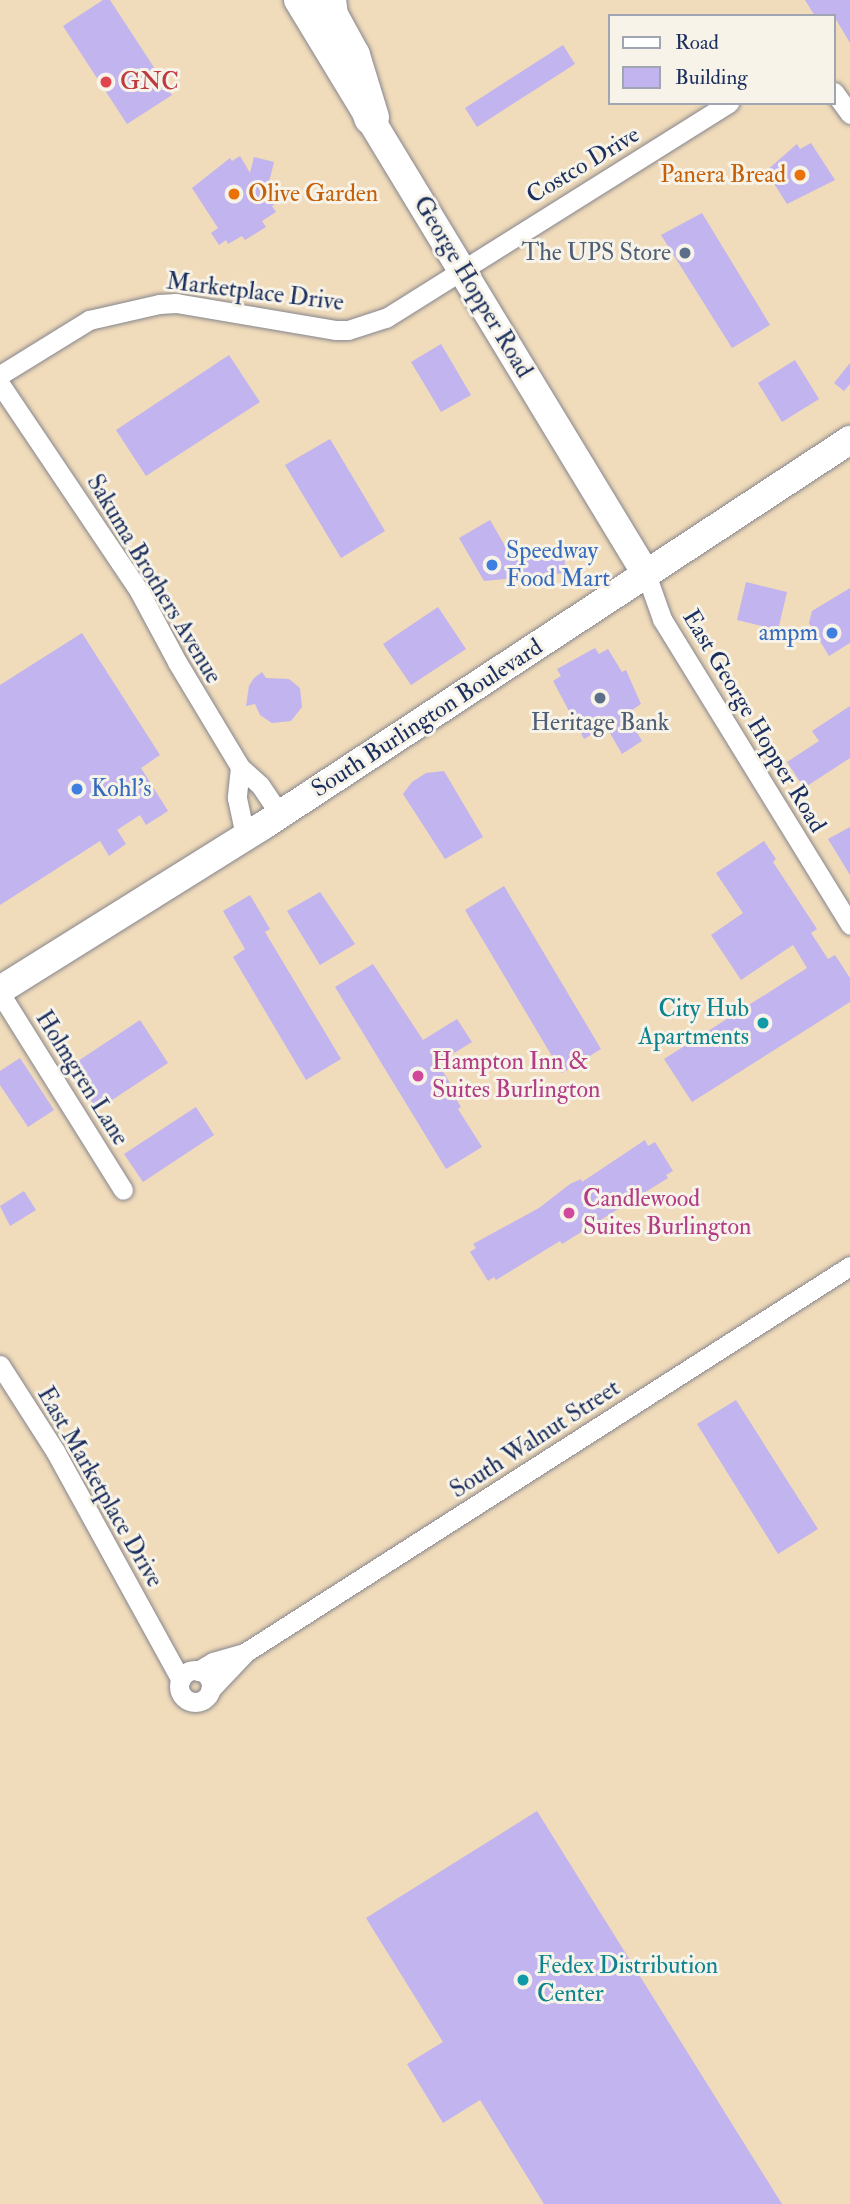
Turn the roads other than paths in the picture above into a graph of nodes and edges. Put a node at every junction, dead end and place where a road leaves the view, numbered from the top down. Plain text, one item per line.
1 (298, 0) edge
2 (328, 0) edge
3 (836, 95) edge
4 (726, 105) edge
5 (850, 114) edge
6 (371, 117) junction
7 (463, 267) junction
8 (0, 375) edge
9 (0, 384) edge
10 (850, 440) edge
11 (646, 574) junction
12 (240, 767) junction
13 (280, 815) junction
14 (245, 837) junction
15 (850, 925) edge
16 (0, 992) edge
17 (123, 1190) dead end
18 (850, 1266) edge
19 (0, 1365) edge
20 (246, 1652) junction
21 (191, 1674) junction
22 (210, 1690) junction

1 - 6 main road, George Hopper Road
2 - 6 highway
3 - 5 street
4 - 7 street, Costco Drive
6 - 7 main road, George Hopper Road
7 - 8 street, Marketplace Drive
7 - 11 main road, George Hopper Road
9 - 12 street, Sakuma Brothers Avenue
10 - 11 main road, South Burlington Boulevard
11 - 13 main road, South Burlington Boulevard
11 - 15 street, East George Hopper Road
12 - 13 street, Sakuma Brothers Avenue
12 - 14 street
13 - 14 main road, South Burlington Boulevard
14 - 16 main road, South Burlington Boulevard
16 - 17 street, Holmgren Lane
18 - 20 street, South Walnut Street
19 - 21 street, East Marketplace Drive
20 - 21 street, South Walnut Street
20 - 22 street, South Walnut Street
21 - 22 street
21 - 22 street

